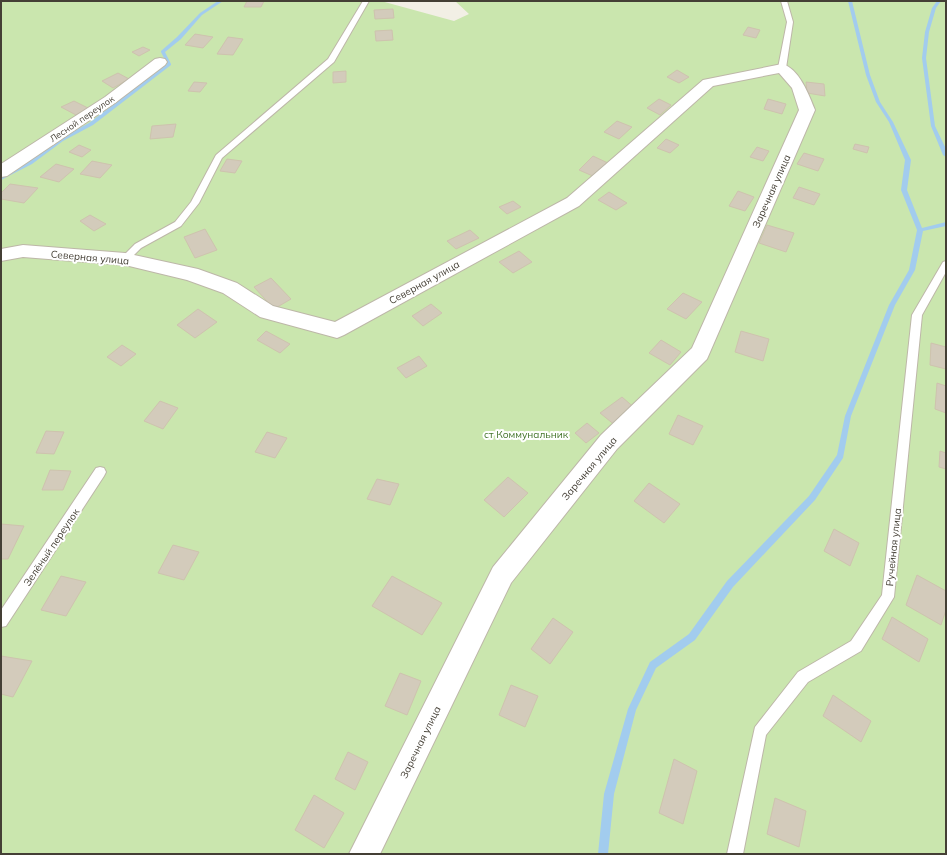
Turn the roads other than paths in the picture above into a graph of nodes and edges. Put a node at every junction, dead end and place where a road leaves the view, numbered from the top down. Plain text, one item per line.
1 (366, 1) edge
2 (784, 1) edge
3 (160, 62) dead end
4 (782, 68) junction
5 (1, 172) edge
6 (1, 255) edge
7 (125, 259) junction
8 (946, 264) edge
9 (100, 472) dead end
10 (1, 621) edge
11 (364, 854) edge
12 (735, 854) edge

1 - 7 lane
2 - 4 lane
3 - 5 street, Лесной переулок
4 - 7 street, Северная улица
4 - 11 street, Заречная улица
6 - 7 street, Северная улица
8 - 12 lane, Ручейная улица
9 - 10 lane, Зелёный переулок

